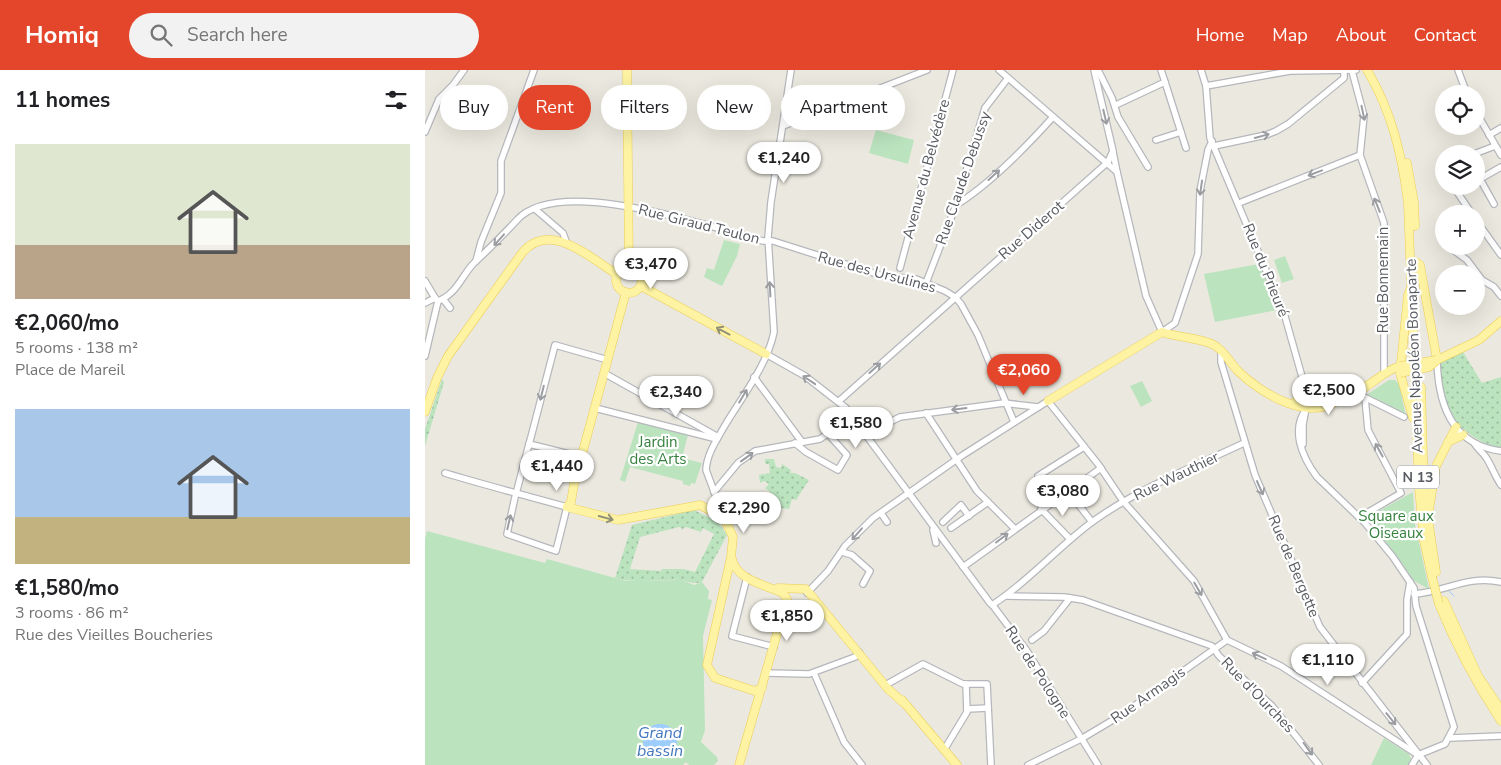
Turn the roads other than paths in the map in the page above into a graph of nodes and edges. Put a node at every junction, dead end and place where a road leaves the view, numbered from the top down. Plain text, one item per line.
1 (464, 70) edge
2 (535, 70) edge
3 (627, 70) edge
4 (791, 70) edge
5 (927, 70) edge
6 (953, 70) edge
7 (999, 70) edge
8 (1096, 70) edge
9 (1161, 70) edge
10 (1201, 70) edge
11 (1367, 70) edge
12 (1373, 70) edge
13 (1458, 70) edge
14 (1344, 71) edge
15 (1354, 71) edge
16 (1008, 78) junction
17 (1165, 82) junction
18 (1377, 82) junction
19 (789, 85) edge
20 (888, 85) edge
21 (1464, 85) edge
22 (1206, 86) junction
23 (1118, 104) dead end
24 (1053, 117) junction
25 (1485, 128) edge
26 (1501, 128) edge
27 (782, 130) edge
28 (425, 132) edge
29 (1181, 132) junction
30 (1489, 135) junction
31 (1156, 140) dead end
32 (1213, 144) junction
33 (1495, 146) junction
34 (1186, 148) dead end
35 (1485, 150) edge
36 (1113, 151) junction
37 (1360, 155) junction
38 (1501, 155) edge
39 (1108, 162) junction
40 (1148, 167) dead end
41 (1501, 167) edge
42 (1117, 172) junction
43 (1239, 203) junction
44 (1493, 204) dead end
45 (956, 206) junction
46 (629, 207) junction
47 (535, 209) junction
48 (1485, 233) edge
49 (769, 242) junction
50 (567, 244) junction
51 (1460, 255) edge
52 (1501, 255) edge
53 (476, 261) junction
54 (597, 262) junction
55 (1416, 262) junction
56 (629, 268) junction
57 (898, 273) junction
58 (618, 275) junction
59 (425, 281) edge
60 (926, 283) junction
61 (641, 286) junction
62 (1412, 286) junction
63 (626, 292) junction
64 (1501, 296) edge
65 (955, 297) junction
66 (439, 299) junction
67 (425, 303) edge
68 (450, 308) dead end
69 (1501, 321) edge
70 (1162, 332) junction
71 (1401, 348) junction
72 (1221, 351) junction
73 (766, 354) junction
74 (425, 356) edge
75 (607, 360) junction
76 (1437, 360) junction
77 (1400, 370) junction
78 (1386, 372) junction
79 (604, 373) junction
80 (754, 377) junction
81 (1360, 391) junction
82 (1365, 398) junction
83 (839, 401) junction
84 (1048, 401) junction
85 (1007, 404) junction
86 (1308, 405) junction
87 (1037, 407) junction
88 (595, 408) junction
89 (425, 412) edge
90 (926, 413) junction
91 (853, 416) junction
92 (1404, 417) dead end
93 (425, 419) edge
94 (1014, 422) junction
95 (1416, 427) junction
96 (1456, 427) junction
97 (865, 434) junction
98 (829, 435) junction
99 (1463, 435) junction
100 (717, 438) junction
101 (802, 442) junction
102 (795, 443) junction
103 (1244, 443) junction
104 (1474, 443) junction
105 (529, 444) junction
106 (1447, 444) junction
107 (1084, 447) junction
108 (1498, 451) edge
109 (581, 458) junction
110 (1487, 458) junction
111 (955, 460) junction
112 (1101, 468) junction
113 (445, 473) dead end
114 (1501, 485) edge
115 (1068, 491) junction
116 (714, 492) junction
117 (516, 493) junction
118 (909, 494) junction
119 (1123, 501) junction
120 (988, 502) junction
121 (1052, 502) junction
122 (719, 506) junction
123 (567, 507) junction
124 (708, 509) junction
125 (1041, 509) junction
126 (881, 513) junction
127 (969, 516) junction
128 (1360, 517) junction
129 (1428, 517) junction
130 (724, 518) junction
131 (887, 522) dead end
132 (943, 522) dead end
133 (1092, 522) junction
134 (932, 526) junction
135 (951, 528) dead end
136 (1015, 529) junction
137 (1070, 539) junction
138 (937, 543) dead end
139 (842, 552) junction
140 (731, 558) junction
141 (963, 567) junction
142 (744, 576) junction
143 (1434, 576) junction
144 (728, 578) junction
145 (1410, 582) junction
146 (1501, 582) edge
147 (863, 584) dead end
148 (774, 588) junction
149 (804, 592) junction
150 (1414, 594) junction
151 (1006, 596) junction
152 (1070, 598) junction
153 (1442, 602) junction
154 (787, 604) junction
155 (992, 605) junction
156 (1032, 640) dead end
157 (1227, 640) junction
158 (774, 647) junction
159 (1215, 650) junction
160 (859, 652) junction
161 (766, 673) junction
162 (814, 673) junction
163 (886, 682) junction
164 (1362, 683) junction
165 (966, 684) junction
166 (758, 689) junction
167 (967, 708) junction
168 (988, 708) junction
169 (1501, 710) edge
170 (1501, 721) edge
171 (1501, 736) edge
172 (1450, 738) junction
173 (1081, 739) junction
174 (944, 750) junction
175 (1418, 756) junction
176 (739, 764) edge
177 (862, 765) edge
178 (957, 765) edge
179 (991, 765) edge
180 (1028, 765) edge
181 (1098, 765) edge
182 (1319, 765) edge
183 (1412, 765) edge
184 (1427, 765) edge

1 - 28 street
2 - 53 street
3 - 46 main road
4 - 19 street
5 - 20 street
6 - 57 street, Avenue du Belvédère
7 - 16 street
8 -> 36 street
8 - 40 street
9 - 17 street
10 - 22 street
11 - 18 main road, Avenue Napoléon Bonaparte / N 13
12 - 18 main road, Avenue Napoléon Bonaparte / N 13
13 - 21 street
14 - 15 street
14 - 22 street
32 -> 14 street
15 -> 37 street, Rue Bonnemain
16 - 24 street
16 - 45 street, Rue Claude Debussy
17 - 23 street
17 - 29 street
18 - 55 main road, Avenue Napoléon Bonaparte / N 13
18 - 62 main road, Avenue Napoléon Bonaparte / N 13
22 - 32 street
24 - 39 street
45 -> 24 street
25 - 30 street
26 - 30 street
27 - 49 street
29 - 31 street
29 - 34 street
30 - 33 street
32 - 43 street, Rue du Prieuré
32 -> 70 street
33 - 35 street
33 - 38 street
36 - 39 street
36 - 42 street
37 -> 43 street
78 -> 37 street, Rue Bonnemain
39 - 42 street
39 - 65 street, Rue Diderot
41 - 44 street
42 - 70 street
43 - 86 street, Rue du Prieuré
45 - 60 street, Rue Claude Debussy
46 - 47 street, Rue Giraud Teulon
46 - 49 street, Rue Giraud Teulon
46 - 56 main road
47 - 50 street
47 -> 53 street, Rue Giraud Teulon
48 - 52 street
49 - 57 street, Rue des Ursulines
73 -> 49 street
50 - 54 main road
50 - 89 main road
51 - 64 street
53 - 66 street
54 - 58 main road
54 - 93 main road
55 - 76 main road
55 - 129 main road, Avenue Napoléon Bonaparte / N 13
56 - 58 main road
56 - 61 main road
57 - 60 street, Rue des Ursulines
58 - 63 main road
59 - 66 street
60 - 65 street, Rue des Ursulines
61 - 63 main road
73 -> 61 main road
62 - 71 main road
62 - 95 main road, Avenue Napoléon Bonaparte / N 13
63 - 75 main road
83 -> 65 street, Rue Diderot
65 - 85 street
66 - 67 street
66 - 68 street
66 - 74 street
69 - 76 main road
70 - 72 main road
70 - 84 main road
71 - 77 main road
71 - 78 main road
72 - 86 main road
72 - 103 street, Rue de Bergette
73 - 80 street
83 -> 73 street, Rue de Pologne
75 - 79 main road
75 -> 105 street
76 - 77 main road, bridge
76 - 96 street
77 - 78 main road
77 - 95 main road
78 - 81 main road
79 - 88 main road
79 - 100 street
100 -> 80 street
80 - 101 street
81 - 82 street
81 - 86 main road
82 - 92 street
128 -> 82 street
83 - 91 street, Rue de Pologne
84 - 87 street
84 - 107 street
85 - 87 street
85 -> 90 street
85 - 94 street
86 - 128 street
87 - 94 street
88 - 100 street
88 - 109 main road
90 - 97 street
90 - 111 street
91 - 97 street, Rue de Pologne
91 - 98 street
94 - 111 street
95 - 143 main road, Avenue Napoléon Bonaparte / N 13
96 - 99 street
96 - 106 main road
97 - 118 street, Rue de Pologne
98 - 101 street
98 - 102 street
99 - 104 street
99 - 106 main road
100 - 116 street
101 - 102 street
116 -> 102 street
103 - 119 street, Rue Wauthier
103 -> 164 street, Rue de Bergette
104 - 108 street
104 - 110 street
105 - 109 street
105 - 117 street
106 - 129 main road
107 - 112 street
107 - 121 street
108 - 110 street
109 - 123 main road
110 - 114 street
111 - 118 street
111 - 120 street
112 - 115 street
112 - 119 street
113 - 117 street
115 - 121 street
115 - 133 street
116 - 122 street
117 - 123 street
123 -> 117 street
118 - 126 street
118 - 134 street, Rue de Pologne
119 - 133 street, Rue Wauthier
119 -> 157 street
120 - 127 street
120 - 136 street
121 - 125 street
122 - 124 street
122 - 130 street
123 -> 124 main road
124 - 130 main road
125 - 136 street
125 - 137 street
126 - 131 street
126 -> 139 street
127 - 132 street
127 - 135 street
128 - 145 street
129 - 143 main road, Avenue Napoléon Bonaparte / N 13
130 - 140 main road
133 - 137 street, Rue Wauthier
134 - 138 street
134 - 141 street, Rue de Pologne
141 -> 136 street
137 - 151 street, Rue Wauthier
139 - 147 street
139 - 149 street
140 - 142 main road
140 - 144 main road
141 - 155 street, Rue de Pologne
142 - 144 main road
142 - 148 main road
142 - 158 street
143 - 153 main road, Avenue Napoléon Bonaparte / N 13
144 - 166 main road
145 - 150 street
145 - 164 street
146 - 150 street
148 - 149 main road
148 - 154 main road
149 - 154 main road
149 - 160 main road
150 - 172 street
151 - 152 street, Rue d'Ourches
151 - 155 street, Rue Wauthier
152 - 156 street
152 - 159 street, Rue d'Ourches
153 - 169 main road, Avenue Napoléon Bonaparte / N 13
153 - 170 main road, Avenue Napoléon Bonaparte / N 13
154 - 158 main road
155 - 173 street, Rue de Pologne
157 - 159 street, Rue Armagis
175 -> 157 street
158 - 161 main road
159 - 173 street, Rue Armagis
159 -> 182 street, Rue d'Ourches
160 - 162 street
160 - 163 main road
161 - 162 street
161 - 166 main road
162 - 177 street
163 - 165 street
163 - 174 main road
164 -> 175 street, Rue de Bergette
165 - 167 street
165 - 168 street
166 - 176 main road
167 - 168 street
167 - 174 street
168 - 179 street
171 - 172 street
172 - 175 street
173 - 180 street, Rue Armagis
173 - 181 street, Rue de Pologne
174 - 178 main road
175 - 183 street
175 - 184 street

